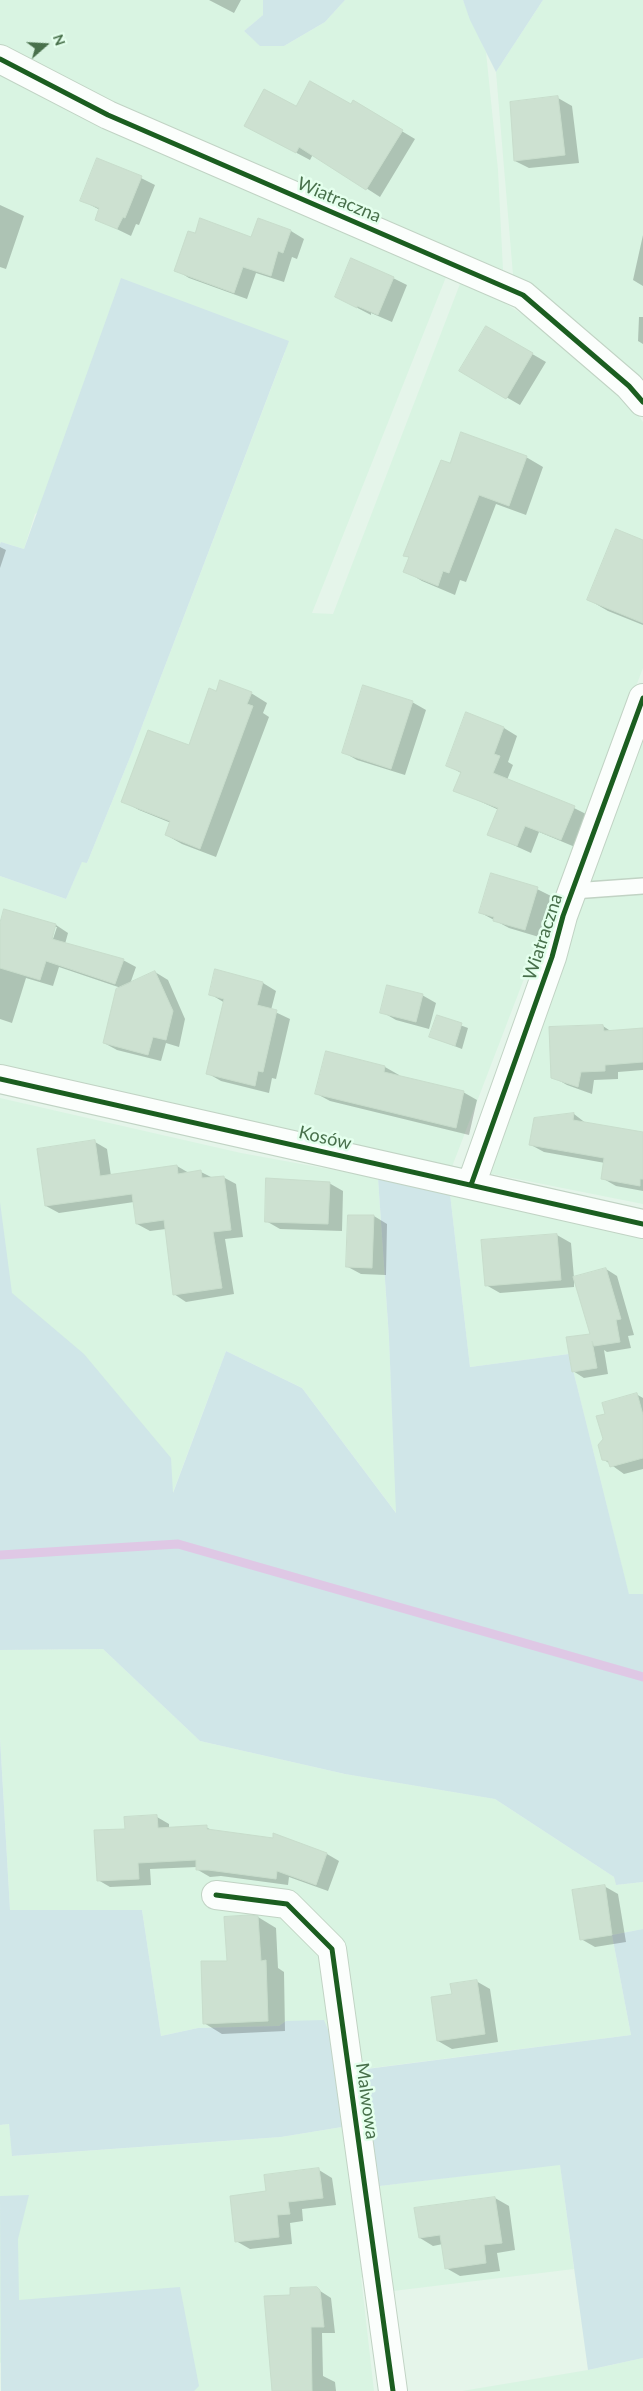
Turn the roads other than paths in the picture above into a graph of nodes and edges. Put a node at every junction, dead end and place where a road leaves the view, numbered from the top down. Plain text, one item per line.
1 (0, 59) edge
2 (643, 402) edge
3 (643, 698) edge
4 (643, 886) edge
5 (573, 890) junction
6 (0, 1079) edge
7 (471, 1185) junction
8 (643, 1224) edge
9 (216, 1895) dead end
10 (393, 2391) edge

1 - 2 street, Wiatraczna
3 - 5 street, Wiatraczna
4 - 5 lane
5 - 7 street, Wiatraczna
6 - 7 street, Kosów
7 - 8 street, Kosów
9 - 10 street, Malwowa

